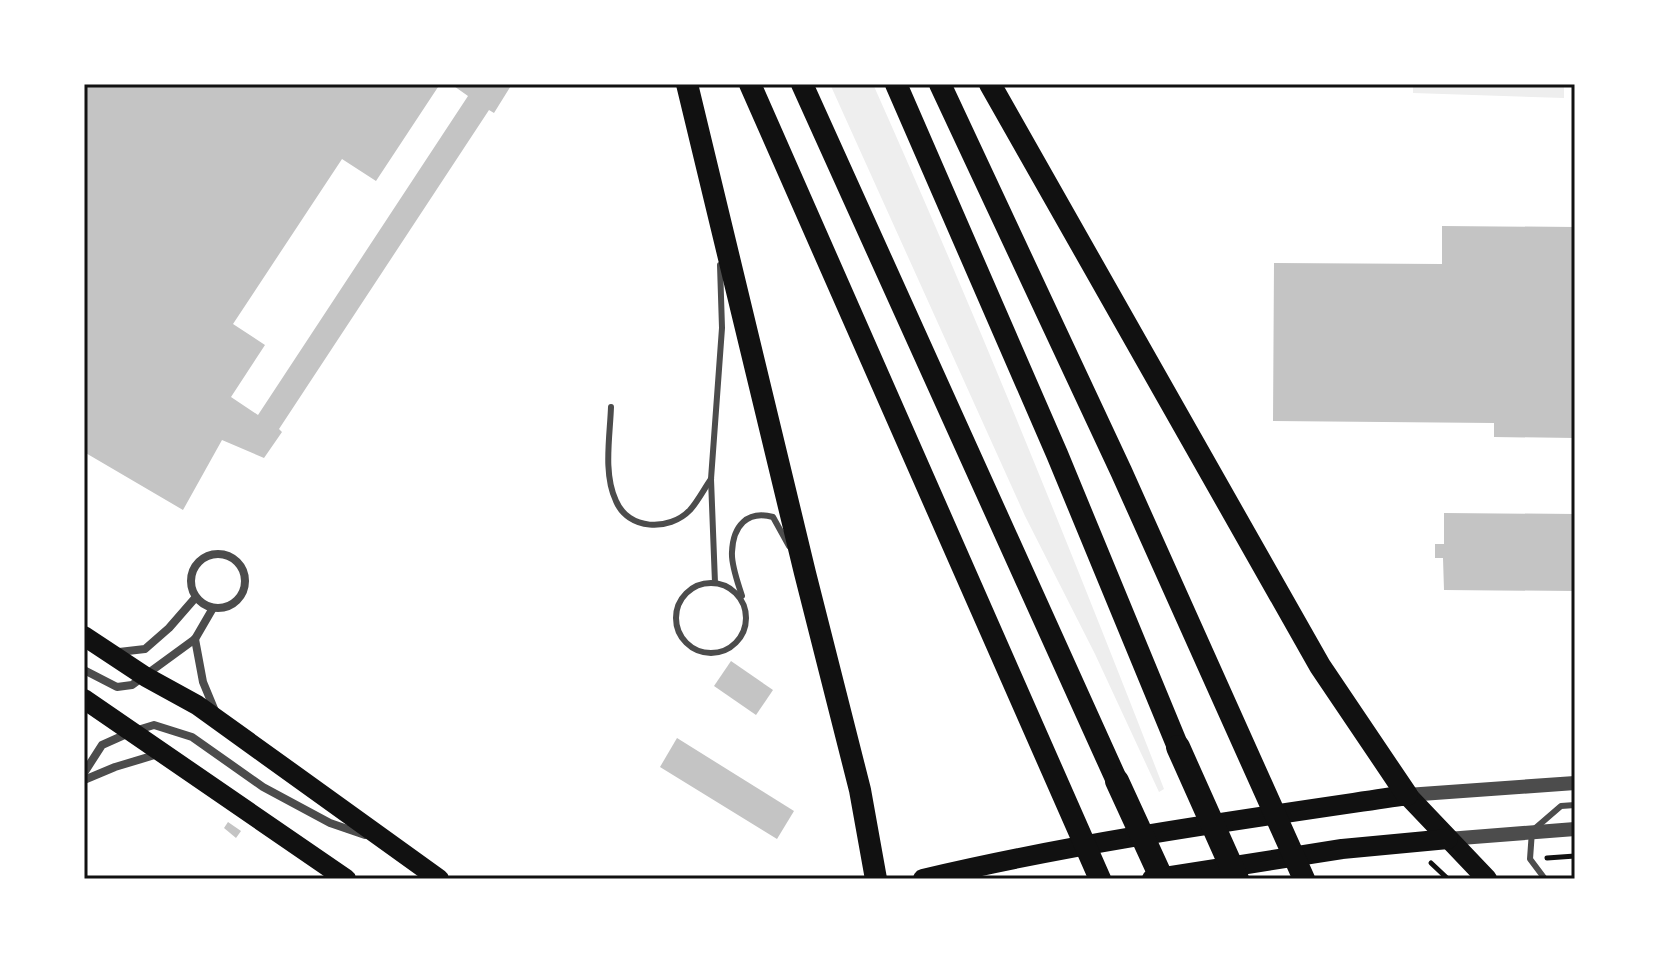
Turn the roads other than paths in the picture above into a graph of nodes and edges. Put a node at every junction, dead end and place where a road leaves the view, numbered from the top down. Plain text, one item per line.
1 (687, 84) edge
2 (750, 84) edge
3 (802, 84) edge
4 (896, 84) edge
5 (940, 84) edge
6 (990, 84) edge
7 (719, 213) junction
8 (611, 407) dead end
9 (711, 479) junction
10 (805, 573) junction
11 (715, 583) junction
12 (196, 597) junction
13 (743, 603) junction
14 (213, 608) junction
15 (84, 636) edge
16 (195, 639) junction
17 (102, 647) junction
18 (84, 670) edge
19 (146, 677) junction
20 (84, 699) edge
21 (229, 728) junction
22 (131, 732) junction
23 (1178, 747) joint
24 (162, 753) junction
25 (84, 773) edge
26 (84, 780) edge
27 (1117, 781) joint
28 (1575, 783) edge
29 (1407, 795) junction
30 (1575, 805) edge
31 (1575, 829) edge
32 (1532, 831) junction
33 (1448, 839) junction
34 (393, 844) junction
35 (346, 879) edge
36 (439, 879) edge
37 (876, 879) edge
38 (923, 879) edge
39 (1100, 879) edge
40 (1152, 879) edge
41 (1162, 879) edge
42 (1237, 879) edge
43 (1304, 879) edge
44 (1487, 879) edge
45 (1545, 879) edge

1 - 7 highway
2 - 39 highway
3 - 27 highway
4 - 23 highway
5 - 43 highway
6 - 29 highway
7 - 9 lane
7 - 10 highway
8 - 9 lane
9 - 11 lane
10 - 13 lane
10 - 37 highway
11 - 13 lane
11 - 13 lane
12 - 14 street
12 - 14 street
12 - 17 street
14 - 16 street
15 - 17 main road
16 - 19 street
16 - 21 street
17 - 19 main road
18 - 19 street
19 - 21 main road
20 - 22 main road
21 - 34 main road
22 - 24 main road
22 - 25 street
22 - 34 street
23 - 42 highway
24 - 26 street
24 - 35 main road
27 - 41 highway
28 - 29 street
29 - 33 main road
29 - 38 main road
30 - 32 lane
31 - 32 street
32 - 33 street
32 - 45 lane
33 - 40 main road
33 - 44 main road
34 - 36 main road

